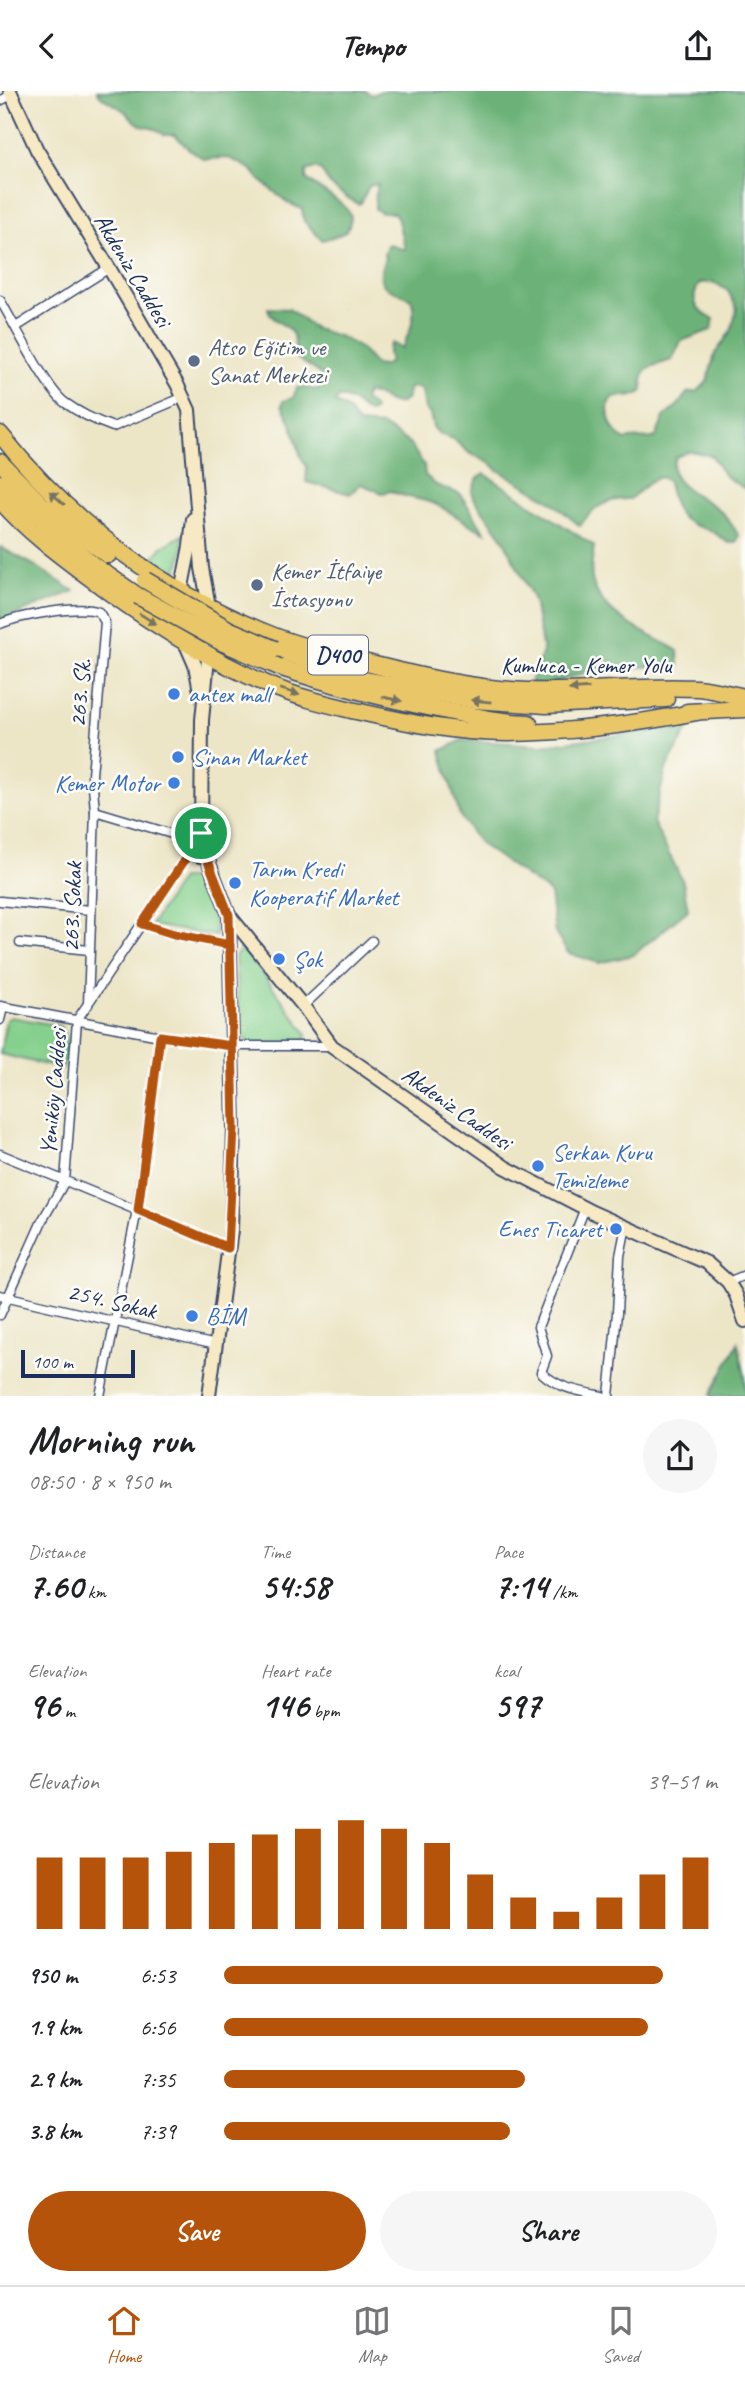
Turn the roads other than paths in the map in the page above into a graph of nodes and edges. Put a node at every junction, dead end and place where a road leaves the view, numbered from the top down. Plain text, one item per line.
1 (7, 96) edge
2 (109, 268) junction
3 (0, 300) edge
4 (16, 327) junction
5 (184, 397) junction
6 (0, 434) edge
7 (0, 462) edge
8 (196, 477) junction
9 (0, 483) edge
10 (0, 500) edge
11 (181, 591) junction
12 (210, 607) junction
13 (0, 624) edge
14 (184, 641) junction
15 (209, 655) junction
16 (745, 697) edge
17 (745, 709) edge
18 (697, 712) junction
19 (202, 720) junction
20 (95, 811) junction
21 (195, 841) junction
22 (206, 856) junction
23 (0, 901) edge
24 (90, 910) junction
25 (229, 915) junction
26 (142, 924) junction
27 (372, 940) dead end
28 (20, 943) dead end
29 (230, 945) junction
30 (89, 950) junction
31 (88, 1005) junction
32 (2, 1006) edge
33 (303, 1006) junction
34 (0, 1020) edge
35 (76, 1020) junction
36 (160, 1036) junction
37 (232, 1046) junction
38 (332, 1046) junction
39 (0, 1154) edge
40 (65, 1181) junction
41 (585, 1208) junction
42 (138, 1210) junction
43 (626, 1226) junction
44 (228, 1248) junction
45 (745, 1275) edge
46 (728, 1282) junction
47 (4, 1296) edge
48 (0, 1315) edge
49 (745, 1321) edge
50 (114, 1322) junction
51 (216, 1345) junction
52 (100, 1396) edge
53 (209, 1396) edge
54 (602, 1396) edge
55 (609, 1396) edge

1 - 2 street, Akdeniz Caddesi
2 - 4 street
2 - 5 street, Akdeniz Caddesi
3 - 4 street
4 - 5 street
5 - 8 street, Akdeniz Caddesi
11 -> 6 highway, Kumluca - Kemer Yolu / D400
16 -> 7 highway, Kumluca - Kemer Yolu / D400, bridge
8 - 11 street, Akdeniz Caddesi
8 - 12 street, Akdeniz Caddesi
9 -> 18 highway, Kumluca - Kemer Yolu / D400, bridge
10 -> 14 highway
11 - 12 highway, Kumluca - Kemer Yolu / D400
11 - 14 street, Akdeniz Caddesi
12 - 15 street, Akdeniz Caddesi
16 -> 12 highway, Kumluca - Kemer Yolu / D400
13 - 20 street, 263. Sk.
14 - 15 highway
14 - 19 street, Akdeniz Caddesi
15 -> 18 highway
15 - 19 street, Akdeniz Caddesi
17 - 18 highway, Kumluca - Kemer Yolu / D400
19 - 21 street, Akdeniz Caddesi
20 - 21 street
20 - 24 street, 263. Sokak
21 - 22 street
21 - 22 street
21 - 26 street, Yeniköy Caddesi
22 - 25 street, Akdeniz Caddesi
23 - 24 street
24 - 30 street, 263. Sokak
25 - 29 street
25 - 33 street, Akdeniz Caddesi
26 - 29 street
26 - 31 street, Yeniköy Caddesi
27 - 33 street
28 - 30 street
29 - 37 street
30 - 31 street, 263. Sokak
31 - 35 street, Yeniköy Caddesi
32 - 34 street
32 - 35 street
33 - 38 street, Akdeniz Caddesi
35 - 36 street
35 - 40 street, Yeniköy Caddesi
36 - 37 street
36 - 42 street
37 - 38 street
37 - 44 street
38 - 41 street, Akdeniz Caddesi
39 - 40 street
40 - 42 street
40 - 47 street, Yeniköy Caddesi
41 - 43 street, Akdeniz Caddesi
41 - 54 street
42 - 44 street
42 - 50 street
43 - 46 street, Akdeniz Caddesi
43 - 55 street
44 - 51 street
45 - 46 street
46 - 49 street, Akdeniz Caddesi
47 - 48 street, Yeniköy Caddesi
47 - 50 street, 254. Sokak
50 - 51 street, 254. Sokak
50 - 52 street
51 - 53 street

